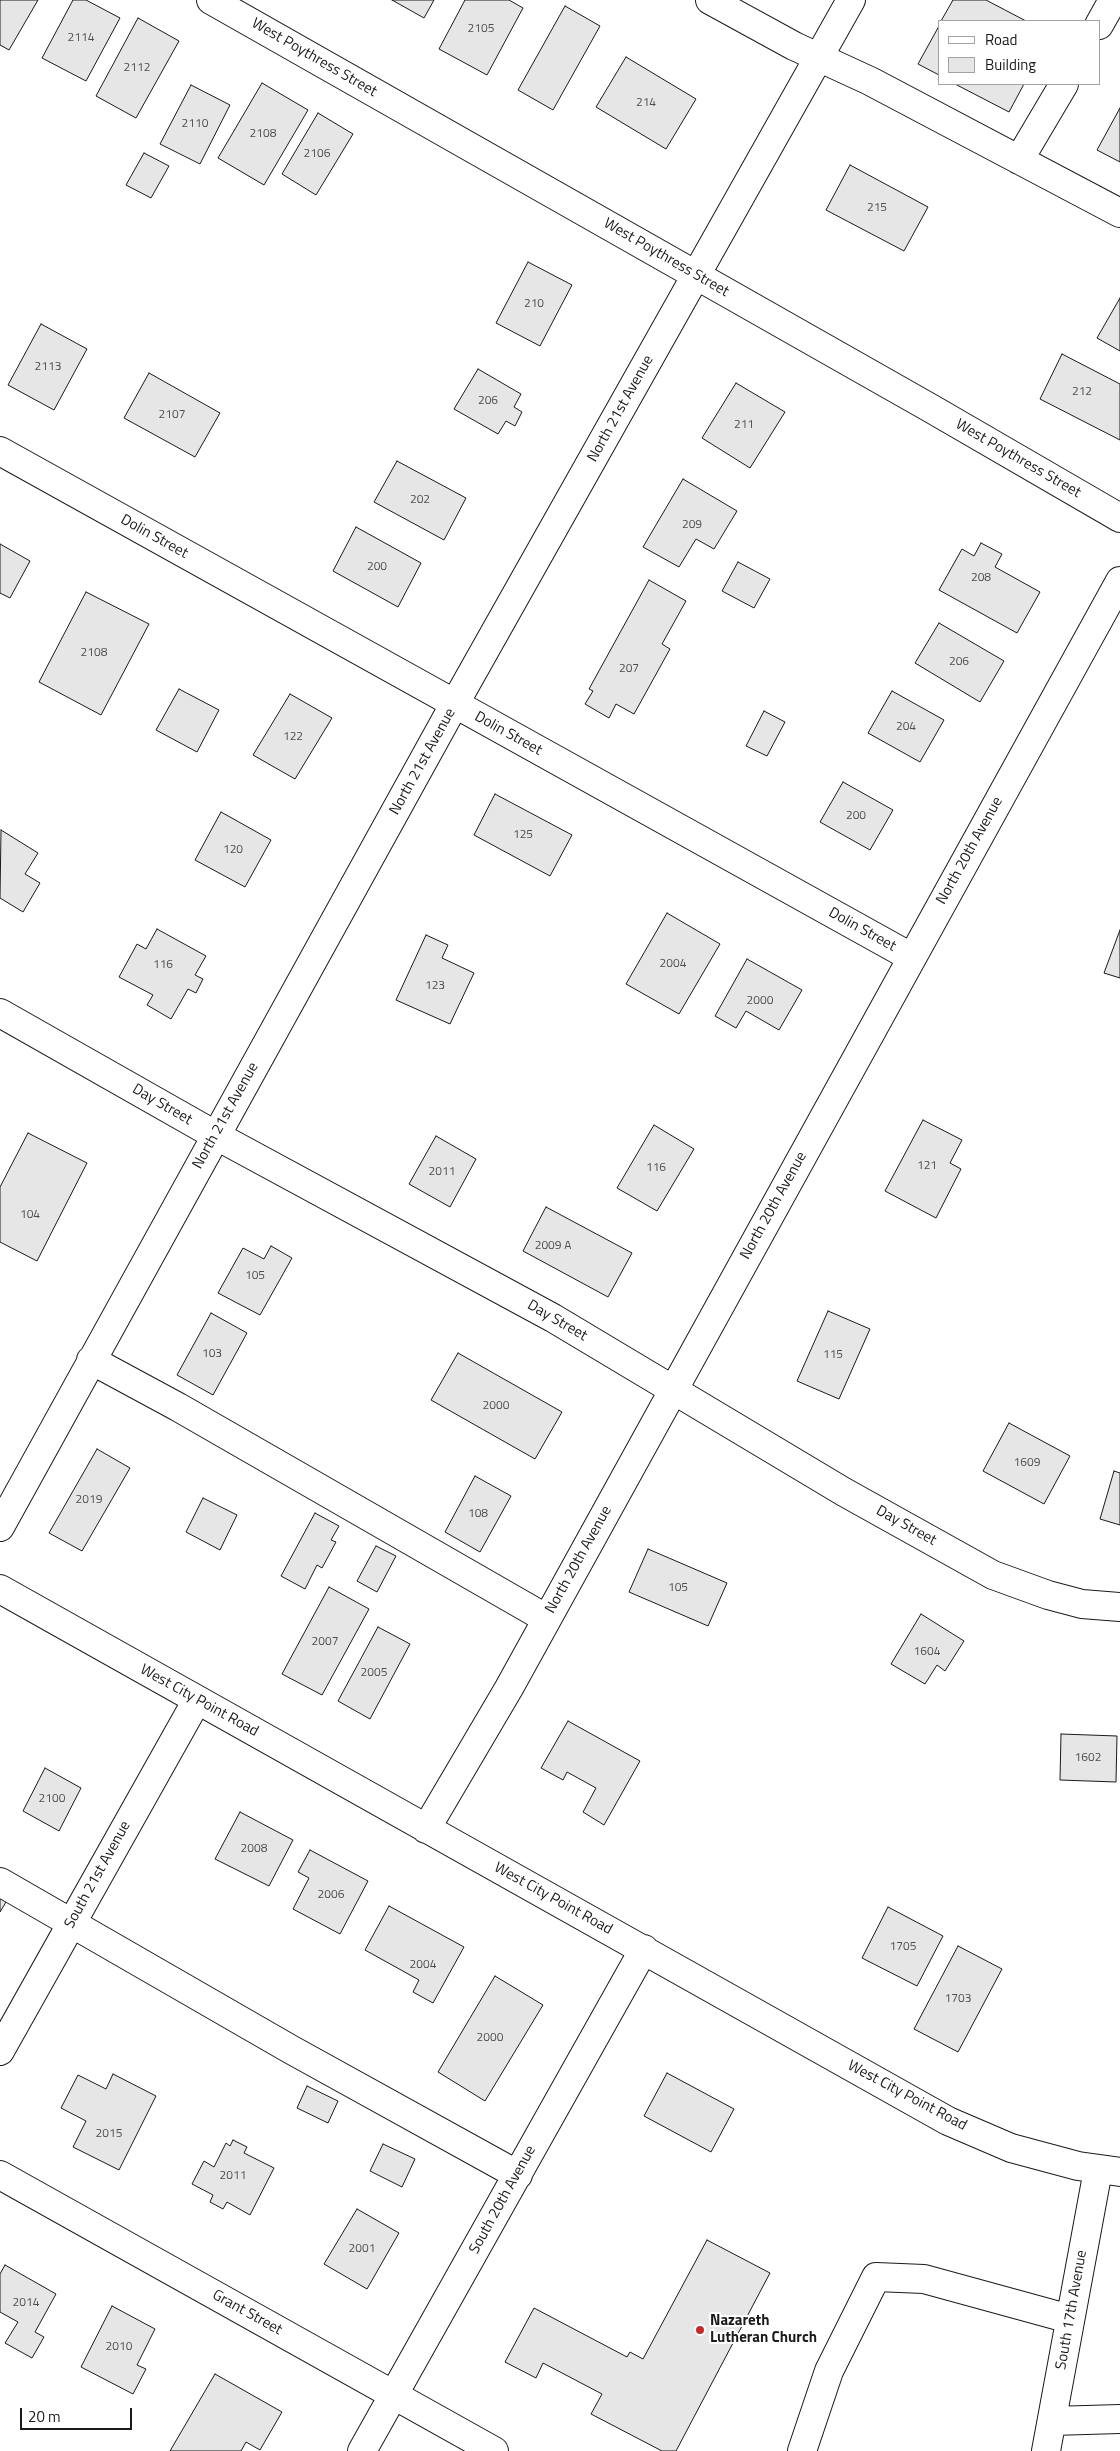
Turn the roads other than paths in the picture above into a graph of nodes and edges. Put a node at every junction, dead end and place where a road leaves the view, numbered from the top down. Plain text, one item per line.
1 (211, 0) edge
2 (710, 0) edge
3 (851, 0) edge
4 (1113, 0) edge
5 (1100, 23) edge
6 (819, 57) junction
7 (1063, 85) edge
8 (1019, 160) junction
9 (1120, 213) edge
10 (696, 275) junction
11 (0, 451) edge
12 (1120, 518) edge
13 (1120, 581) edge
14 (454, 705) junction
15 (912, 957) junction
16 (0, 1013) edge
17 (215, 1135) junction
18 (91, 1360) junction
19 (673, 1388) junction
20 (0, 1527) edge
21 (0, 1589) edge
22 (1120, 1607) edge
23 (547, 1619) junction
24 (197, 1700) junction
25 (426, 1829) junction
26 (0, 1882) edge
27 (72, 1923) junction
28 (644, 1950) junction
29 (0, 2051) edge
30 (1109, 2171) edge
31 (0, 2175) edge
32 (518, 2175) junction
33 (1070, 2320) junction
34 (394, 2395) junction
35 (1120, 2419) edge
36 (1052, 2421) junction
37 (362, 2451) edge
38 (494, 2451) edge
39 (802, 2451) edge
40 (1046, 2451) edge

1 - 10 street, West Poythress Street
2 - 6 street
3 - 6 street, North 21st Avenue
4 - 5 street
6 - 8 street
6 - 10 street, North 21st Avenue
7 - 8 street
8 - 9 street
10 - 12 street, West Poythress Street
10 - 14 street, North 21st Avenue
11 - 14 street, Dolin Street
13 - 15 street, North 20th Avenue
14 - 15 street, Dolin Street
14 - 17 street, North 21st Avenue
15 - 19 street, North 20th Avenue
16 - 17 street, Day Street
17 - 18 street, North 21st Avenue
17 - 19 street, Day Street
18 - 20 street, North 21st Avenue
18 - 23 street
19 - 22 street, Day Street
19 - 23 street, North 20th Avenue
21 - 24 street, West City Point Road
23 - 25 street, North 20th Avenue
24 - 25 street, West City Point Road
24 - 27 street, South 21st Avenue
25 - 28 street, West City Point Road
26 - 27 street
27 - 29 street, South 21st Avenue
27 - 32 street
28 - 30 street, West City Point Road
28 - 32 street, South 20th Avenue
30 - 33 street, South 17th Avenue
31 - 34 street, Grant Street
32 - 34 street, South 20th Avenue
33 - 36 street, South 17th Avenue
33 - 39 street
34 - 37 street, South 20th Avenue
34 - 38 street, Grant Street
35 - 36 street
36 - 40 street, South 17th Avenue

